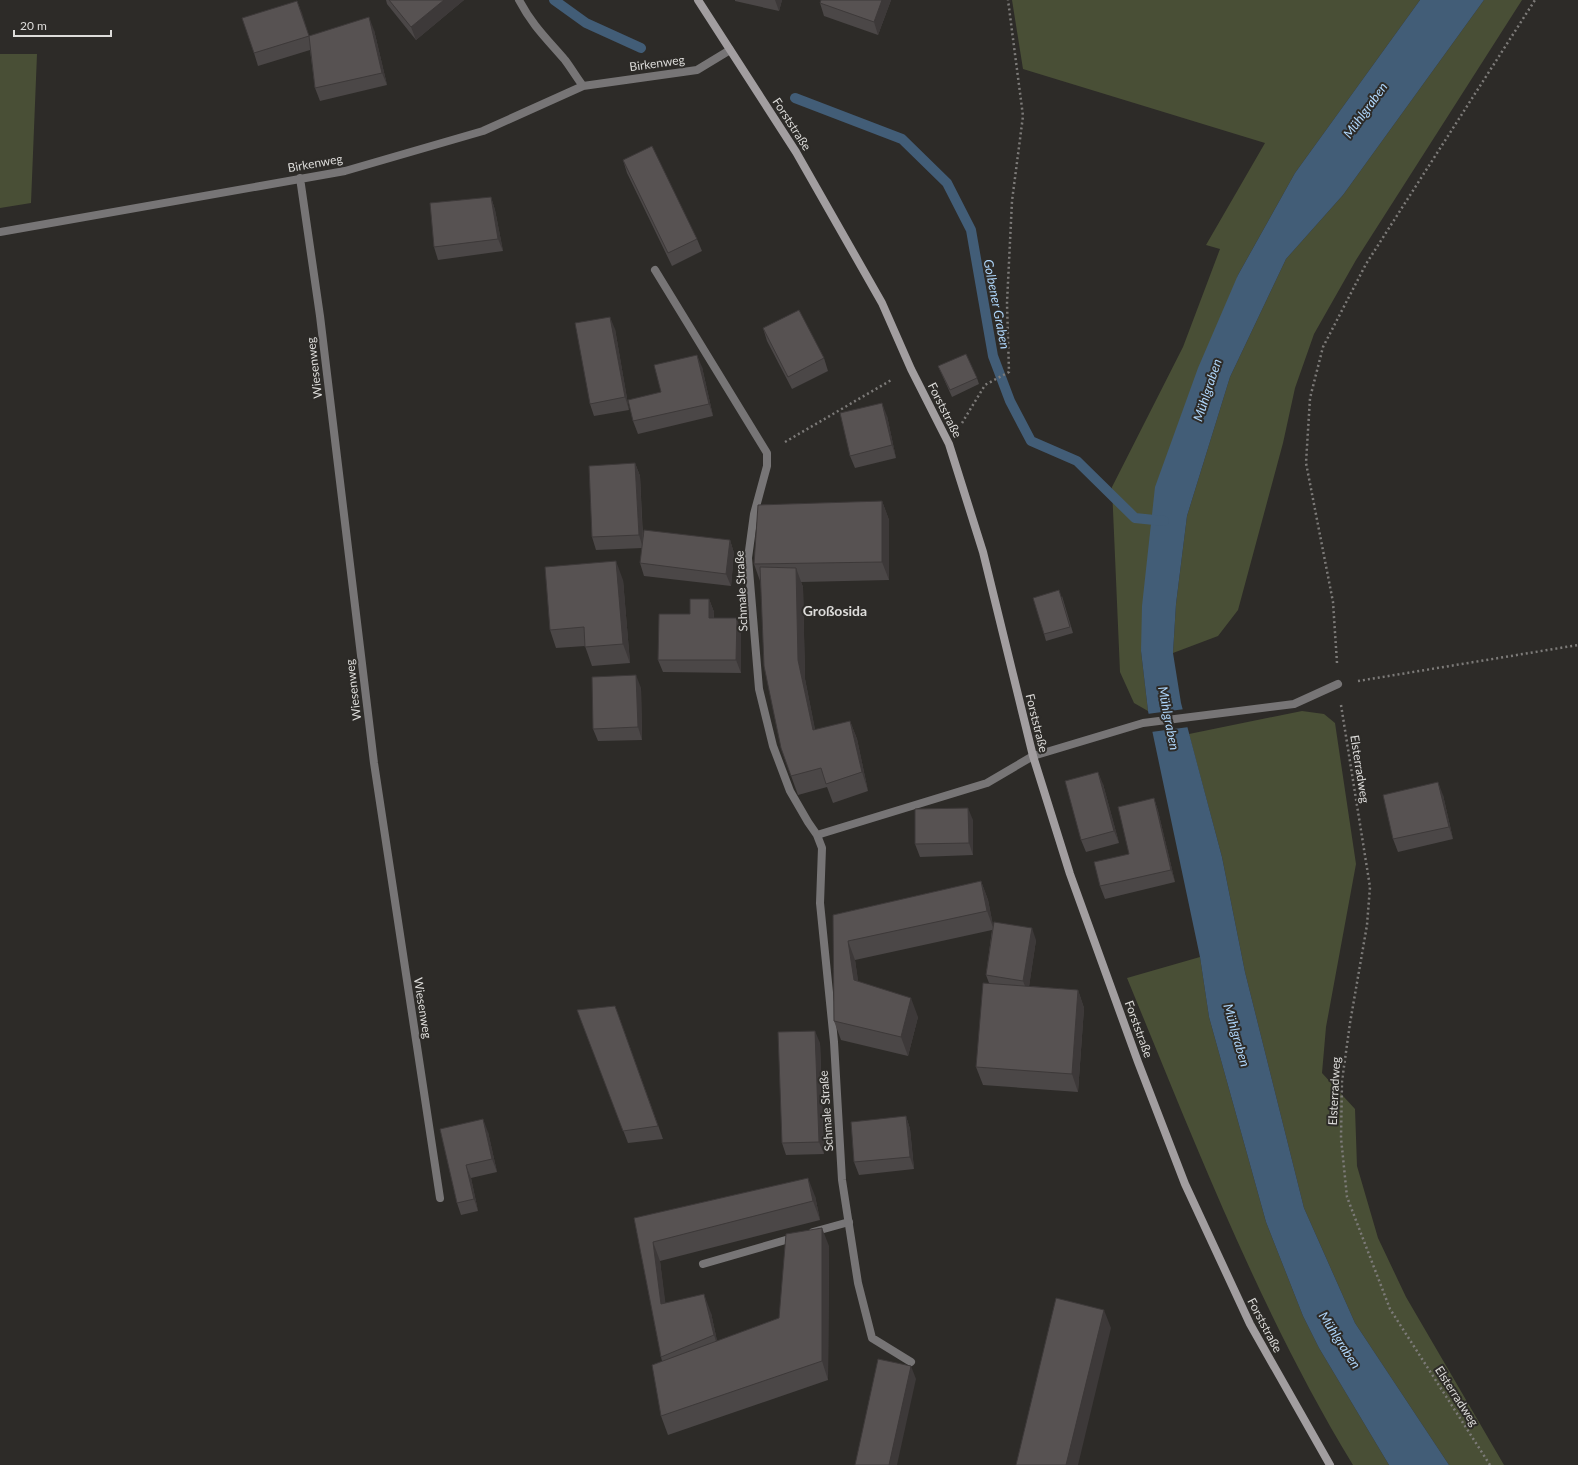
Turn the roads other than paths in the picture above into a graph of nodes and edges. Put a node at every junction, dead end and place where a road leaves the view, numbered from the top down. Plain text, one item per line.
1 (519, 0) edge
2 (698, 0) edge
3 (730, 50) junction
4 (583, 86) junction
5 (300, 178) junction
6 (0, 232) edge
7 (655, 270) dead end
8 (1338, 684) road end
9 (1033, 756) junction
10 (818, 835) junction
11 (440, 1198) dead end
12 (849, 1222) junction
13 (703, 1264) dead end
14 (911, 1362) dead end
15 (1330, 1465) edge

1 - 4 street
2 - 3 street, Forststraße
3 - 4 street, Birkenweg
3 - 9 street, Forststraße
4 - 5 street, Birkenweg
5 - 6 street, Birkenweg
5 - 11 street, Wiesenweg
7 - 10 street, Schmale Straße
8 - 9 street
9 - 10 street
9 - 15 street, Forststraße
10 - 12 street, Schmale Straße
12 - 13 street
12 - 14 street, Schmale Straße

